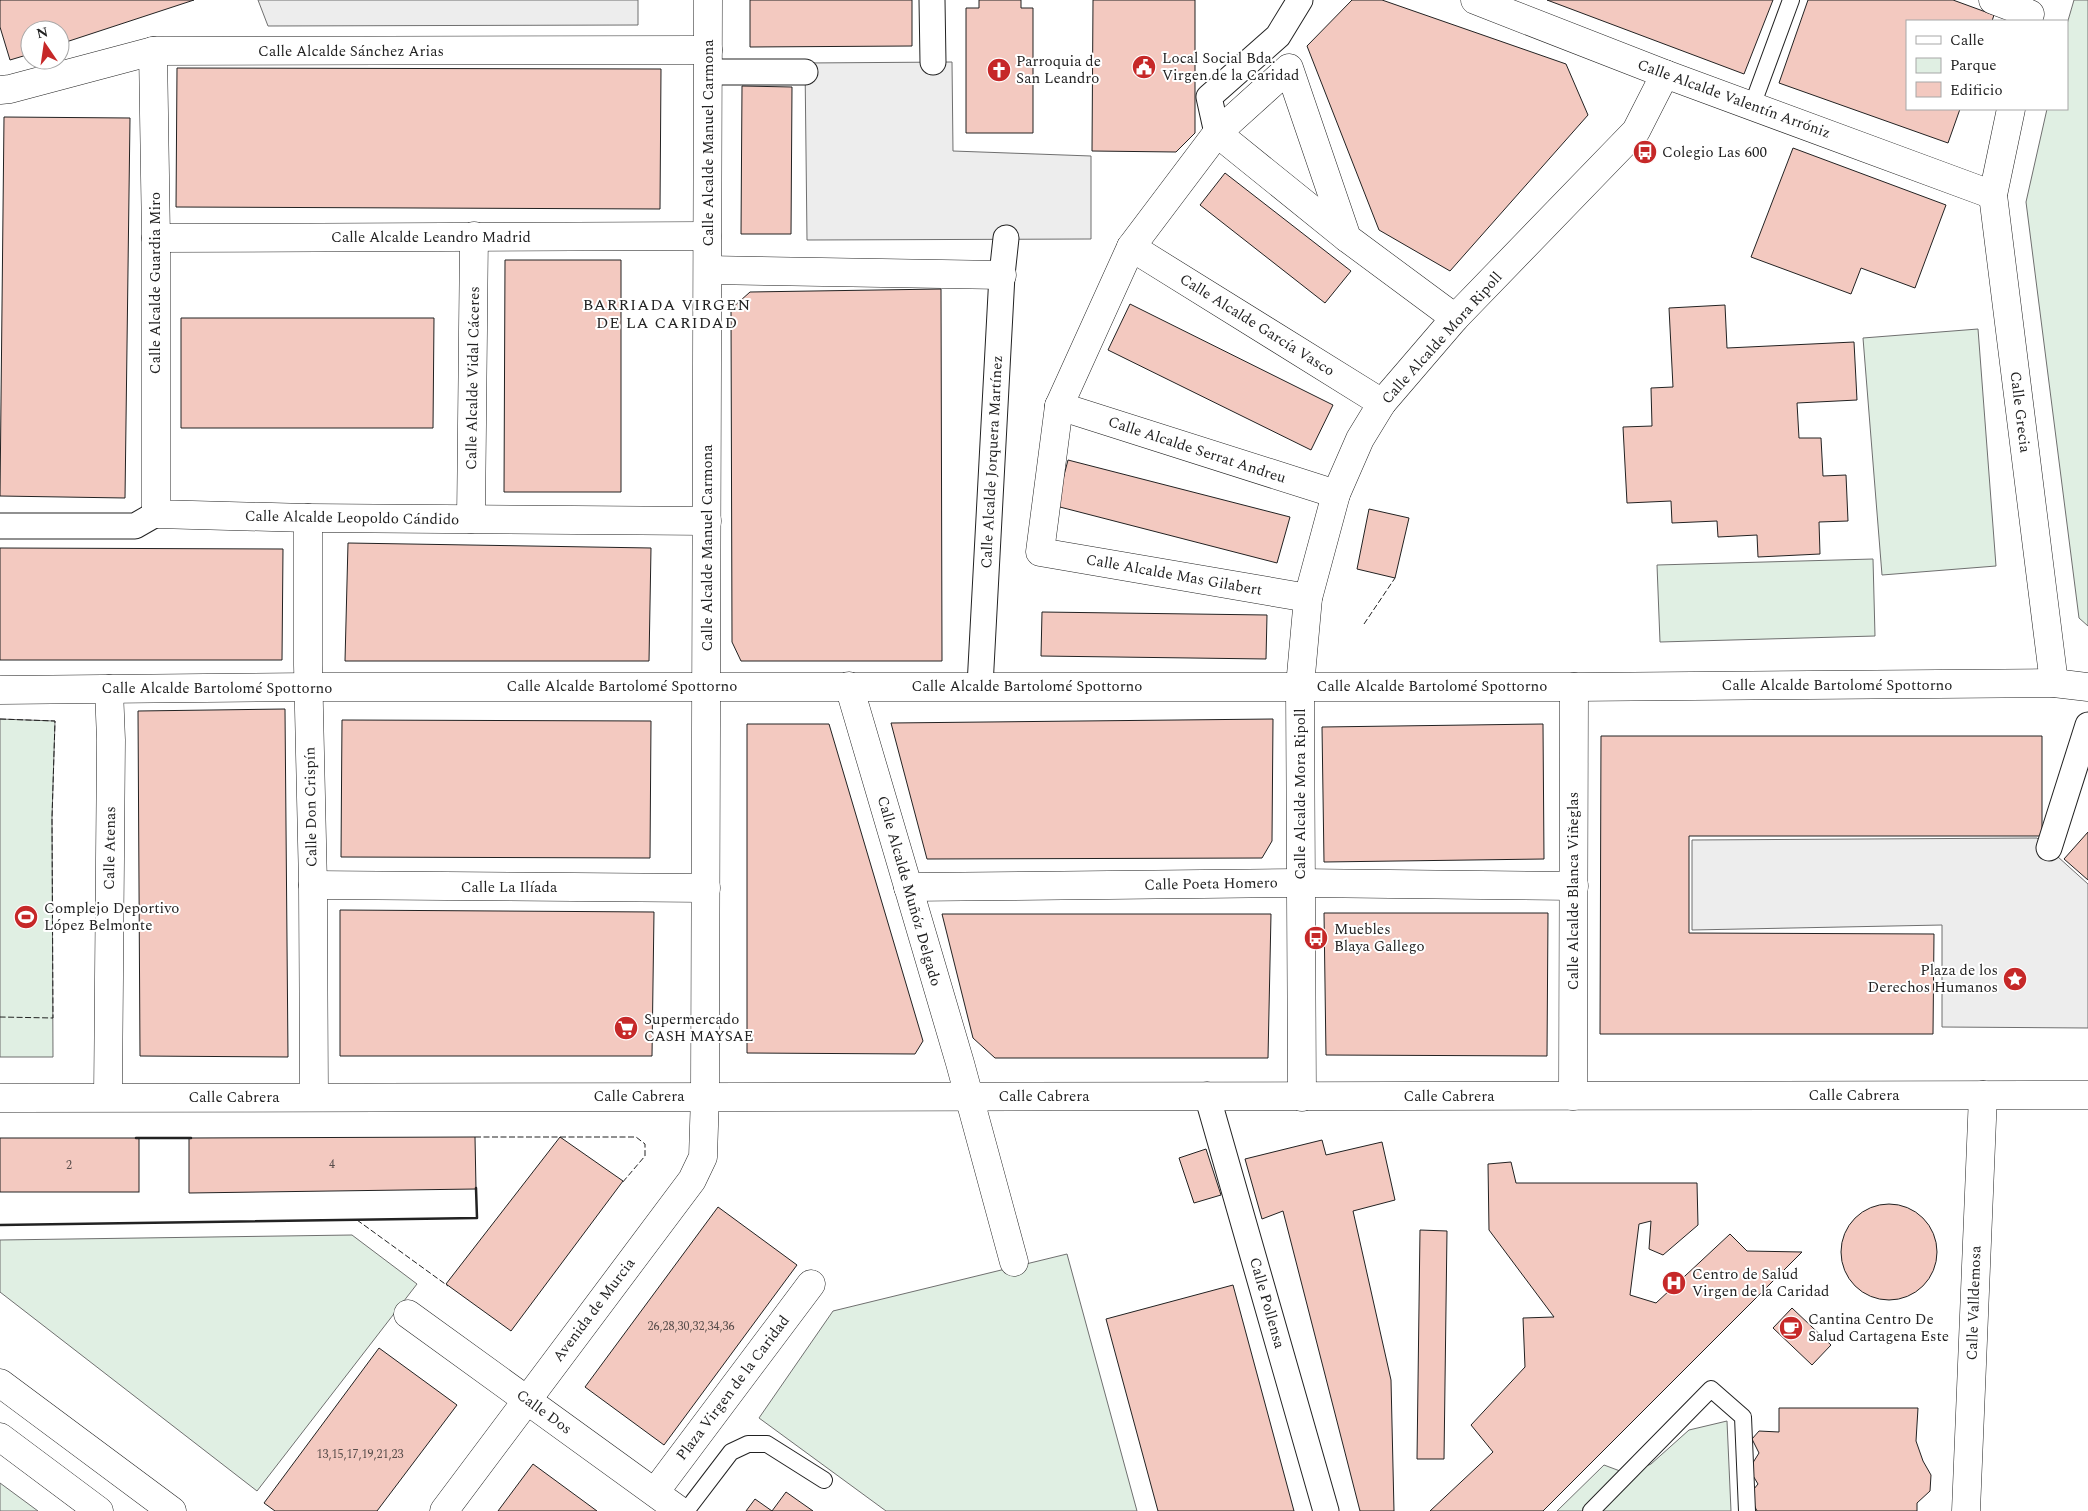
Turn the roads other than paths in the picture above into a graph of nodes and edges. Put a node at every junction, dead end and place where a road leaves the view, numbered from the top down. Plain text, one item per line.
1 (708, 0) edge
2 (932, 0) edge
3 (1300, 0) edge
4 (1475, 0) edge
5 (1791, 0) edge
6 (1993, 0) edge
7 (2032, 12) edge
8 (152, 51) junction
9 (708, 61) junction
10 (932, 62) dead end
11 (805, 72) dead end
12 (1665, 74) junction
13 (0, 90) edge
14 (1752, 106) junction
15 (2011, 110) edge
16 (1217, 133) junction
17 (1993, 195) junction
18 (474, 236) junction
19 (707, 236) junction
20 (156, 238) junction
21 (1006, 238) dead end
22 (1347, 238) junction
23 (1132, 247) junction
24 (708, 270) junction
25 (1002, 274) junction
26 (1455, 318) junction
27 (1382, 404) junction
28 (1059, 406) junction
29 (1336, 494) junction
30 (156, 514) junction
31 (308, 518) junction
32 (472, 519) junction
33 (707, 521) junction
34 (0, 526) edge
35 (1308, 598) junction
36 (2054, 683) junction
37 (309, 686) junction
38 (706, 686) junction
39 (849, 686) junction
40 (980, 686) junction
41 (1300, 686) junction
42 (1574, 687) junction
43 (2088, 687) edge
44 (109, 688) junction
45 (0, 690) edge
46 (2088, 725) edge
47 (2049, 848) dead end
48 (1300, 883) junction
49 (314, 885) junction
50 (1574, 886) junction
51 (908, 887) junction
52 (706, 888) junction
53 (705, 1095) junction
54 (1207, 1095) junction
55 (1983, 1095) junction
56 (2088, 1095) edge
57 (314, 1096) junction
58 (969, 1096) junction
59 (1573, 1096) junction
60 (108, 1097) junction
61 (1302, 1097) junction
62 (0, 1098) edge
63 (1014, 1262) dead end
64 (811, 1284) dead end
65 (408, 1314) dead end
66 (0, 1383) edge
67 (526, 1399) junction
68 (0, 1437) edge
69 (824, 1480) dead end
70 (655, 1492) junction
71 (99, 1511) edge
72 (172, 1511) edge
73 (444, 1511) edge
74 (680, 1511) edge
75 (686, 1511) edge
76 (1326, 1511) edge
77 (1591, 1511) edge
78 (1747, 1511) edge
79 (1966, 1511) edge

1 - 9 street, Calle Alcalde Manuel Carmona
2 - 10 street
3 - 16 street
4 - 12 street, Calle Alcalde Valentín Arróniz
5 - 14 lane
6 - 7 street
8 - 9 street, Calle Alcalde Sánchez Arias
8 - 13 street, Calle Alcalde Sánchez Arias
8 - 20 street, Calle Alcalde Guardia Miro
9 - 11 street
9 - 19 street, Calle Alcalde Manuel Carmona
12 - 14 street, Calle Alcalde Valentín Arróniz
12 - 26 street, Calle Alcalde Mora Ripoll
14 - 17 street, Calle Alcalde Valentín Arróniz
15 - 17 street, Calle Grecia
16 - 22 street
16 - 22 street
16 - 23 street
17 - 36 street, Calle Grecia
18 - 19 street, Calle Alcalde Leandro Madrid
18 - 20 street, Calle Alcalde Leandro Madrid
18 - 32 street, Calle Alcalde Vidal Cáceres
19 - 24 street, Calle Alcalde Manuel Carmona
20 - 30 street, Calle Alcalde Guardia Miro
21 - 25 street, Calle Alcalde Jorquera Martínez
22 - 26 street
23 - 27 street, Calle Alcalde García Vasco
23 - 28 street
24 - 25 street
24 - 33 street, Calle Alcalde Manuel Carmona
25 - 40 street, Calle Alcalde Jorquera Martínez
26 - 27 street, Calle Alcalde Mora Ripoll
27 - 29 street, Calle Alcalde Mora Ripoll
28 - 29 street, Calle Alcalde Serrat Andreu
28 - 35 street, Calle Alcalde Mas Gilabert
29 - 35 street, Calle Alcalde Mora Ripoll
30 - 31 street, Calle Alcalde Leopoldo Cándido
30 - 34 street
31 - 32 street, Calle Alcalde Leopoldo Cándido
31 - 37 street, Calle Don Crispín
32 - 33 street, Calle Alcalde Leopoldo Cándido
33 - 38 street, Calle Alcalde Manuel Carmona
35 - 41 street, Calle Alcalde Mora Ripoll
36 - 42 street, Calle Alcalde Bartolomé Spottorno
36 - 43 street
37 - 38 street, Calle Alcalde Bartolomé Spottorno
37 - 44 street, Calle Alcalde Bartolomé Spottorno
37 - 49 street, Calle Don Crispín
38 - 39 street, Calle Alcalde Bartolomé Spottorno
38 - 52 street, Calle Alcalde Manuel Carmona
39 - 40 street, Calle Alcalde Bartolomé Spottorno
39 - 51 street, Calle Alcalde Muñóz Delgado
40 - 41 street, Calle Alcalde Bartolomé Spottorno
41 - 42 street, Calle Alcalde Bartolomé Spottorno
41 - 48 street, Calle Alcalde Mora Ripoll
42 - 50 street, Calle Alcalde Blanca Viñeglas
44 - 45 street, Calle Alcalde Bartolomé Spottorno
44 - 60 street, Calle Atenas
46 - 47 street
48 - 50 street, Calle Poeta Homero
48 - 51 street, Calle Poeta Homero
48 - 61 street, Calle Alcalde Mora Ripoll
49 - 52 street, Calle La Ilíada
49 - 57 street, Calle Don Crispín
50 - 59 street, Calle Alcalde Blanca Viñeglas
51 - 58 street, Calle Alcalde Muñóz Delgado
52 - 53 street, Calle Alcalde Manuel Carmona
53 - 57 street, Calle Cabrera
53 - 58 street, Calle Cabrera
53 - 67 street, Avenida de Murcia
54 - 58 street, Calle Cabrera
54 - 61 street, Calle Cabrera
54 - 76 street, Calle Pollensa
55 - 56 street, Calle Cabrera
55 - 59 street, Calle Cabrera
55 - 79 street, Calle Valldemosa
57 - 60 street, Calle Cabrera
58 - 63 street, Calle Alcalde Muñóz Delgado
59 - 61 street, Calle Cabrera
60 - 62 street, Calle Cabrera
64 - 70 street, Plaza Virgen de la Caridad
65 - 67 street, Calle Dos
66 - 72 street
67 - 70 street, Calle Dos
67 - 73 street, Avenida de Murcia
68 - 71 street
69 - 75 lane
70 - 74 street, Calle Dos
77 - 78 lane

